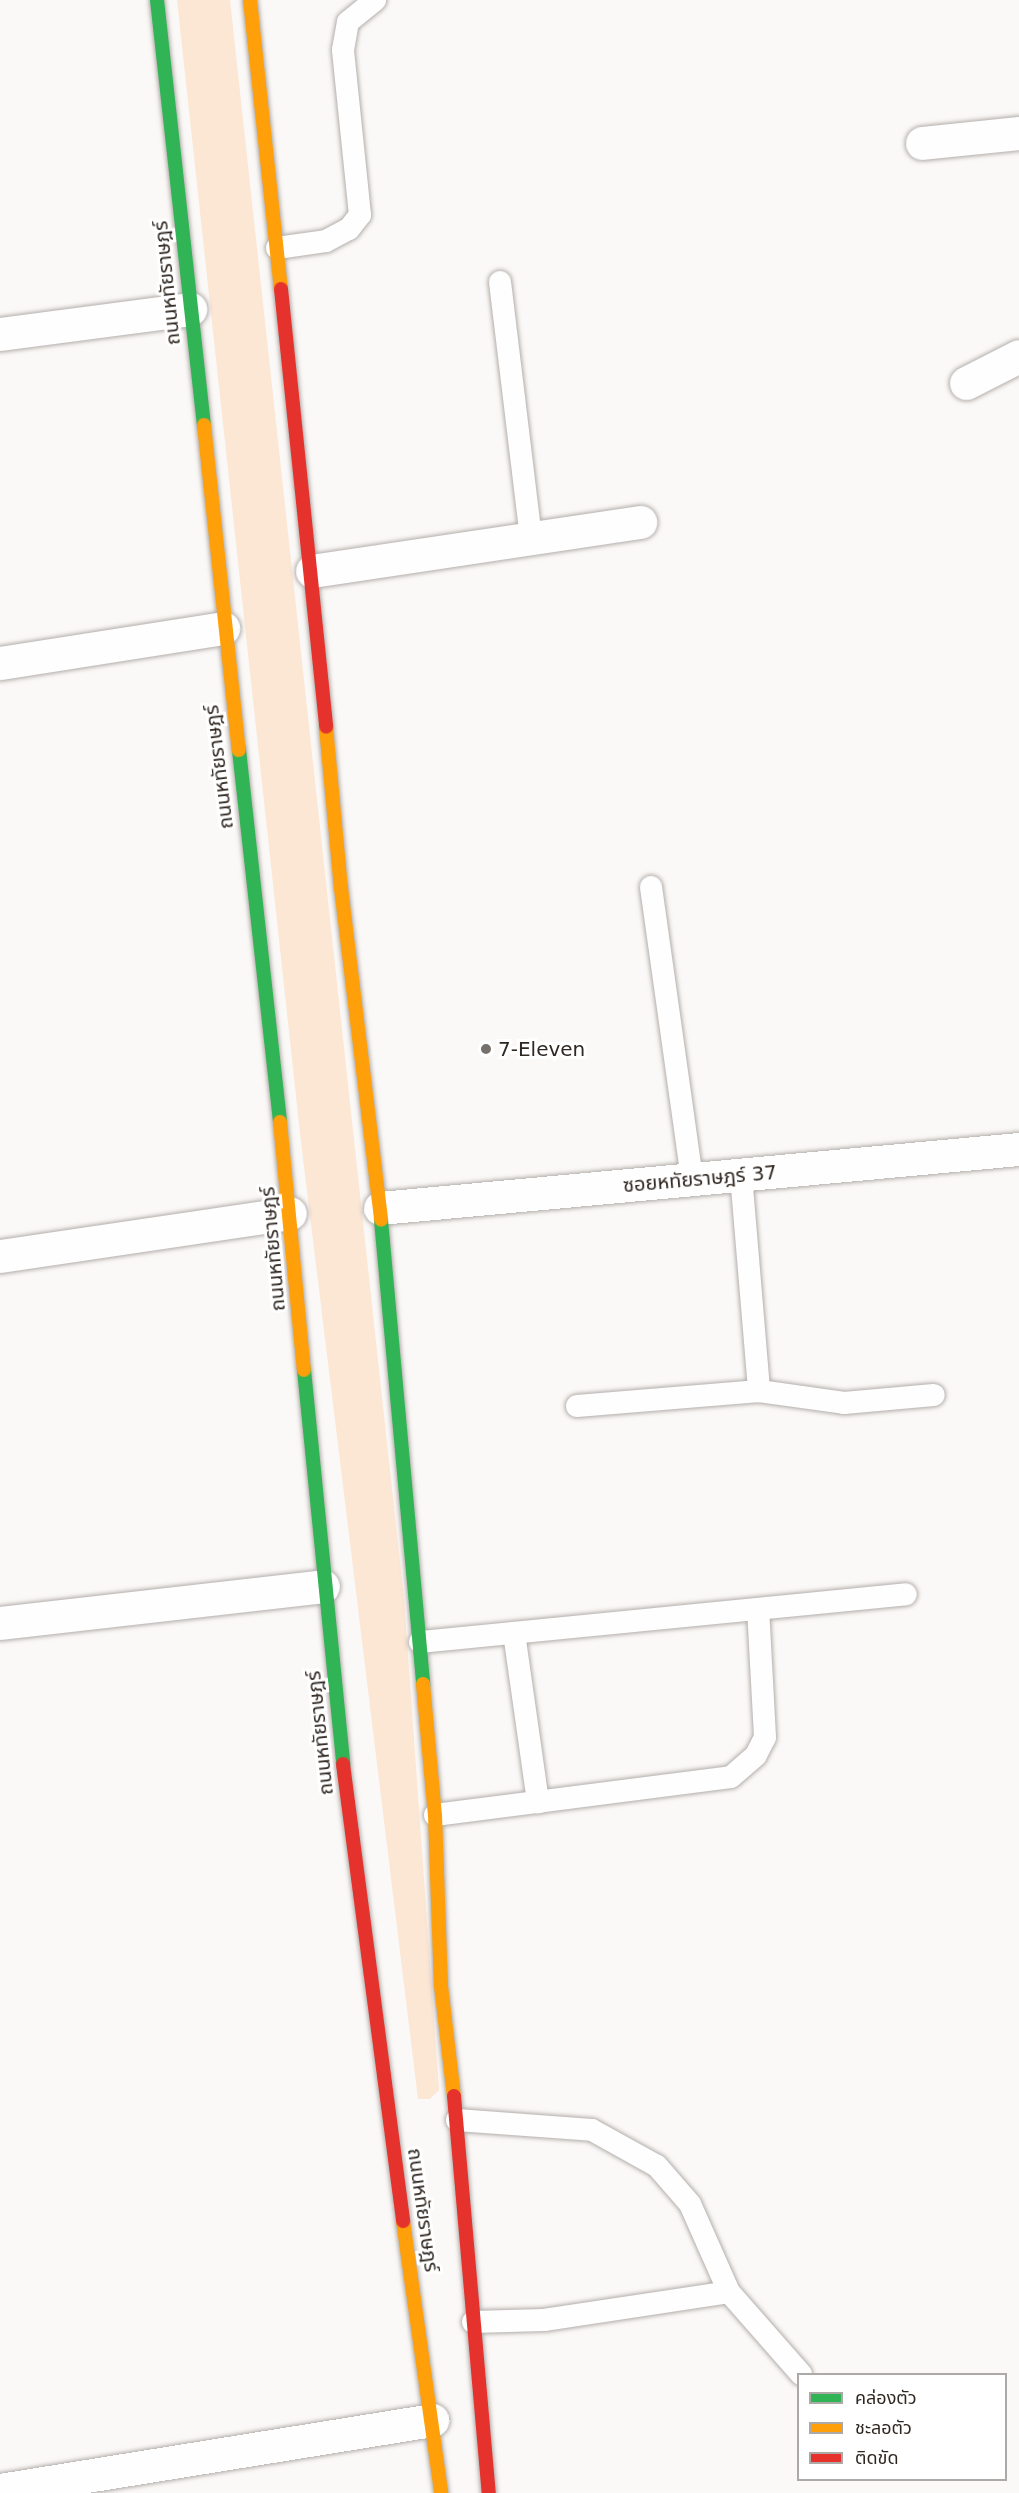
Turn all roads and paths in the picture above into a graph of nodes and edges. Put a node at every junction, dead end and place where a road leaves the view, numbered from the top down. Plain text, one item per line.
1 (157, 0) edge
2 (250, 0) edge
3 (375, 0) edge
4 (1019, 133) edge
5 (922, 143) dead end
6 (277, 248) junction
7 (500, 282) dead end
8 (189, 309) junction
9 (0, 334) edge
10 (1019, 357) edge
11 (966, 383) dead end
12 (640, 522) dead end
13 (531, 538) junction
14 (312, 571) junction
15 (223, 628) junction
16 (0, 663) edge
17 (651, 887) dead end
18 (1019, 1149) edge
19 (741, 1175) junction
20 (692, 1180) junction
21 (380, 1208) junction
22 (290, 1213) junction
23 (0, 1256) edge
24 (759, 1390) junction
25 (934, 1395) dead end
26 (577, 1406) dead end
27 (323, 1586) junction
28 (906, 1594) dead end
29 (758, 1609) junction
30 (0, 1623) edge
31 (514, 1633) junction
32 (420, 1642) junction
33 (538, 1802) junction
34 (435, 1815) junction
35 (457, 2120) junction
36 (729, 2292) junction
37 (473, 2322) junction
38 (800, 2373) edge
39 (432, 2420) junction
40 (0, 2490) edge
41 (441, 2493) edge
42 (489, 2493) edge

1 - 8 main road, ถนนหทัยราษฎร์
2 - 6 main road, ถนนหทัยราษฎร์
3 - 6 lane
4 - 5 street
6 - 14 main road, ถนนหทัยราษฎร์
7 - 13 lane
8 - 9 street
8 - 15 main road, ถนนหทัยราษฎร์
10 - 11 street
12 - 13 street
13 - 14 street
14 - 21 main road, ถนนหทัยราษฎร์
15 - 16 street
15 - 22 main road, ถนนหทัยราษฎร์
17 - 20 lane
18 - 19 street, ซอยหทัยราษฎร์ 37
19 - 20 street, ซอยหทัยราษฎร์ 37
19 - 24 lane
20 - 21 street, ซอยหทัยราษฎร์ 37
21 - 32 main road, ถนนหทัยราษฎร์
22 - 23 street
22 - 27 main road, ถนนหทัยราษฎร์
24 - 25 lane
24 - 26 lane
27 - 30 street
27 - 39 main road, ถนนหทัยราษฎร์
28 - 29 lane
29 - 31 lane
29 - 33 lane
31 - 32 lane
31 - 33 lane
32 - 34 main road, ถนนหทัยราษฎร์
33 - 34 lane
34 - 35 main road, ถนนหทัยราษฎร์
35 - 36 lane
35 - 37 main road, ถนนหทัยราษฎร์
36 - 37 lane
36 - 38 lane
37 - 42 main road, ถนนหทัยราษฎร์
39 - 40 street
39 - 41 main road, ถนนหทัยราษฎร์

